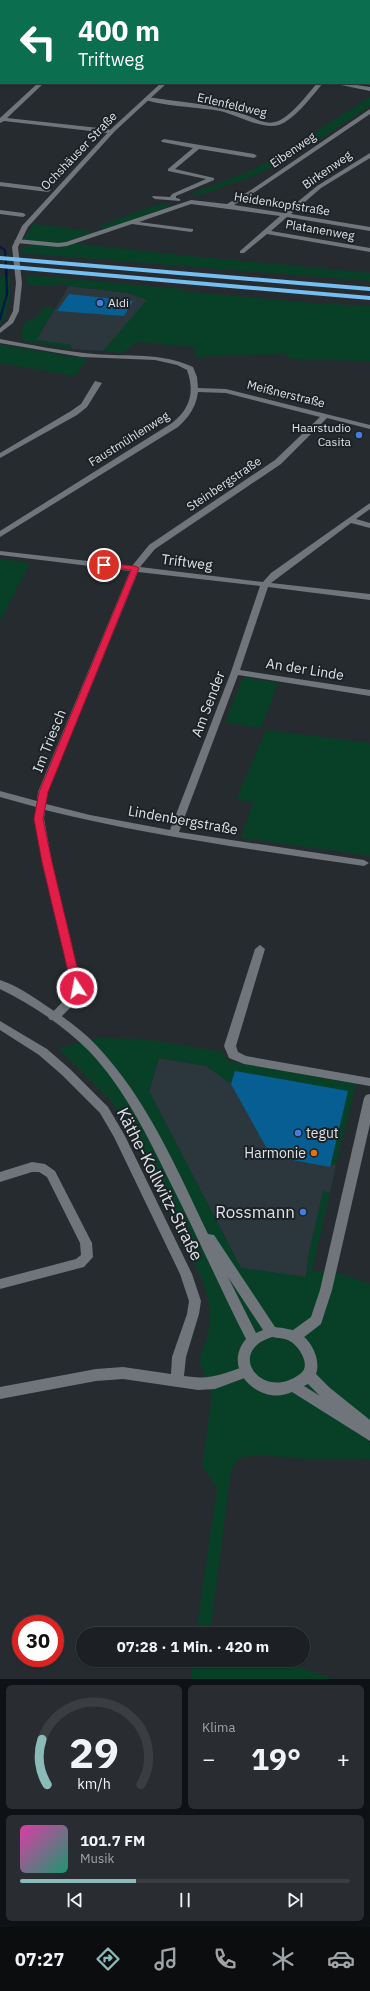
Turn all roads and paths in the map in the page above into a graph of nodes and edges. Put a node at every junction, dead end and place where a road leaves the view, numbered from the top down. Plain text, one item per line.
1 (40, 84) edge
2 (163, 84) edge
3 (319, 84) edge
4 (340, 84) edge
5 (370, 89) edge
6 (147, 99) junction
7 (370, 111) edge
8 (1, 120) edge
9 (108, 130) dead end
10 (164, 141) dead end
11 (198, 147) junction
12 (370, 155) edge
13 (254, 156) dead end
14 (0, 184) edge
15 (48, 190) dead end
16 (155, 197) dead end
17 (172, 199) junction
18 (191, 202) junction
19 (228, 206) junction
20 (0, 212) edge
21 (23, 215) dead end
22 (285, 215) junction
23 (132, 222) junction
24 (369, 228) edge
25 (191, 230) dead end
26 (265, 232) junction
27 (17, 241) junction
28 (370, 250) edge
29 (242, 252) dead end
30 (0, 258) edge
31 (0, 266) edge
32 (370, 289) edge
33 (370, 298) edge
34 (0, 331) edge
35 (0, 341) edge
36 (98, 383) dead end
37 (196, 390) junction
38 (325, 416) junction
39 (370, 427) edge
40 (0, 456) edge
41 (370, 505) edge
42 (349, 520) junction
43 (370, 526) edge
44 (0, 535) edge
45 (0, 553) edge
46 (135, 568) junction
47 (265, 584) junction
48 (370, 597) edge
49 (235, 672) junction
50 (370, 693) edge
51 (0, 794) edge
52 (40, 807) junction
53 (174, 833) junction
54 (364, 863) dead end
55 (260, 949) dead end
56 (0, 984) edge
57 (54, 1017) junction
58 (0, 1025) edge
59 (370, 1082) edge
60 (370, 1098) edge
61 (0, 1177) edge
62 (184, 1196) junction
63 (0, 1284) edge
64 (271, 1332) junction
65 (294, 1337) junction
66 (253, 1340) junction
67 (245, 1372) junction
68 (308, 1375) junction
69 (177, 1380) junction
70 (294, 1386) junction
71 (0, 1393) edge
72 (370, 1428) edge
73 (370, 1436) edge

1 - 8 street
2 - 6 street, Ochshäuser Straße
3 - 6 street, Erlenfeldweg
4 - 5 street
6 - 27 street, Ochshäuser Straße
7 - 19 street, Eibenweg
8 - 9 street
10 - 11 street
11 - 13 street
11 - 17 street
12 - 22 street, Birkenweg
14 - 15 street
16 - 17 street, Heidenkopfstraße
17 - 18 street, Heidenkopfstraße
18 - 19 street, Heidenkopfstraße
18 - 23 street, Heidenkopfstraße
19 - 22 street, Heidenkopfstraße
20 - 21 street
22 - 24 street, Heidenkopfstraße
22 - 26 street, Birkenweg
23 - 25 street, Heidenkopfstraße
23 - 27 street, Heidenkopfstraße
26 - 28 street, Platanenweg
26 - 29 street, Birkenweg
27 - 34 street
30 - 32 highway
31 - 33 highway
35 - 37 street, Faustmühlenweg
36 - 40 street
37 - 38 street, Meißnerstraße
37 - 44 street, Faustmühlenweg
38 - 39 street, Meißnerstraße
38 - 46 street, Steinbergstraße
41 - 42 street
42 - 43 street
42 - 47 street
45 - 46 street, Triftweg
46 - 47 street, Triftweg
46 - 52 street, Im Triesch
47 - 48 street, Triftweg
47 - 49 street, Am Sender
49 - 50 street, An der Linde
49 - 53 street, Am Sender
51 - 52 street, Lindenbergstraße
52 - 53 street, Lindenbergstraße
52 - 57 street, Im Triesch
53 - 54 street, Lindenbergstraße
55 - 59 street
56 - 57 street
57 - 62 street
58 - 69 street, Käthe-Kollwitz-Straße
60 - 65 street
61 - 63 street
62 - 64 street
62 - 66 street
64 - 65 street
64 - 66 street
65 - 68 street
66 - 67 street
67 - 69 street
67 - 70 street
68 - 70 street
68 - 72 street
69 - 71 street
70 - 73 street

